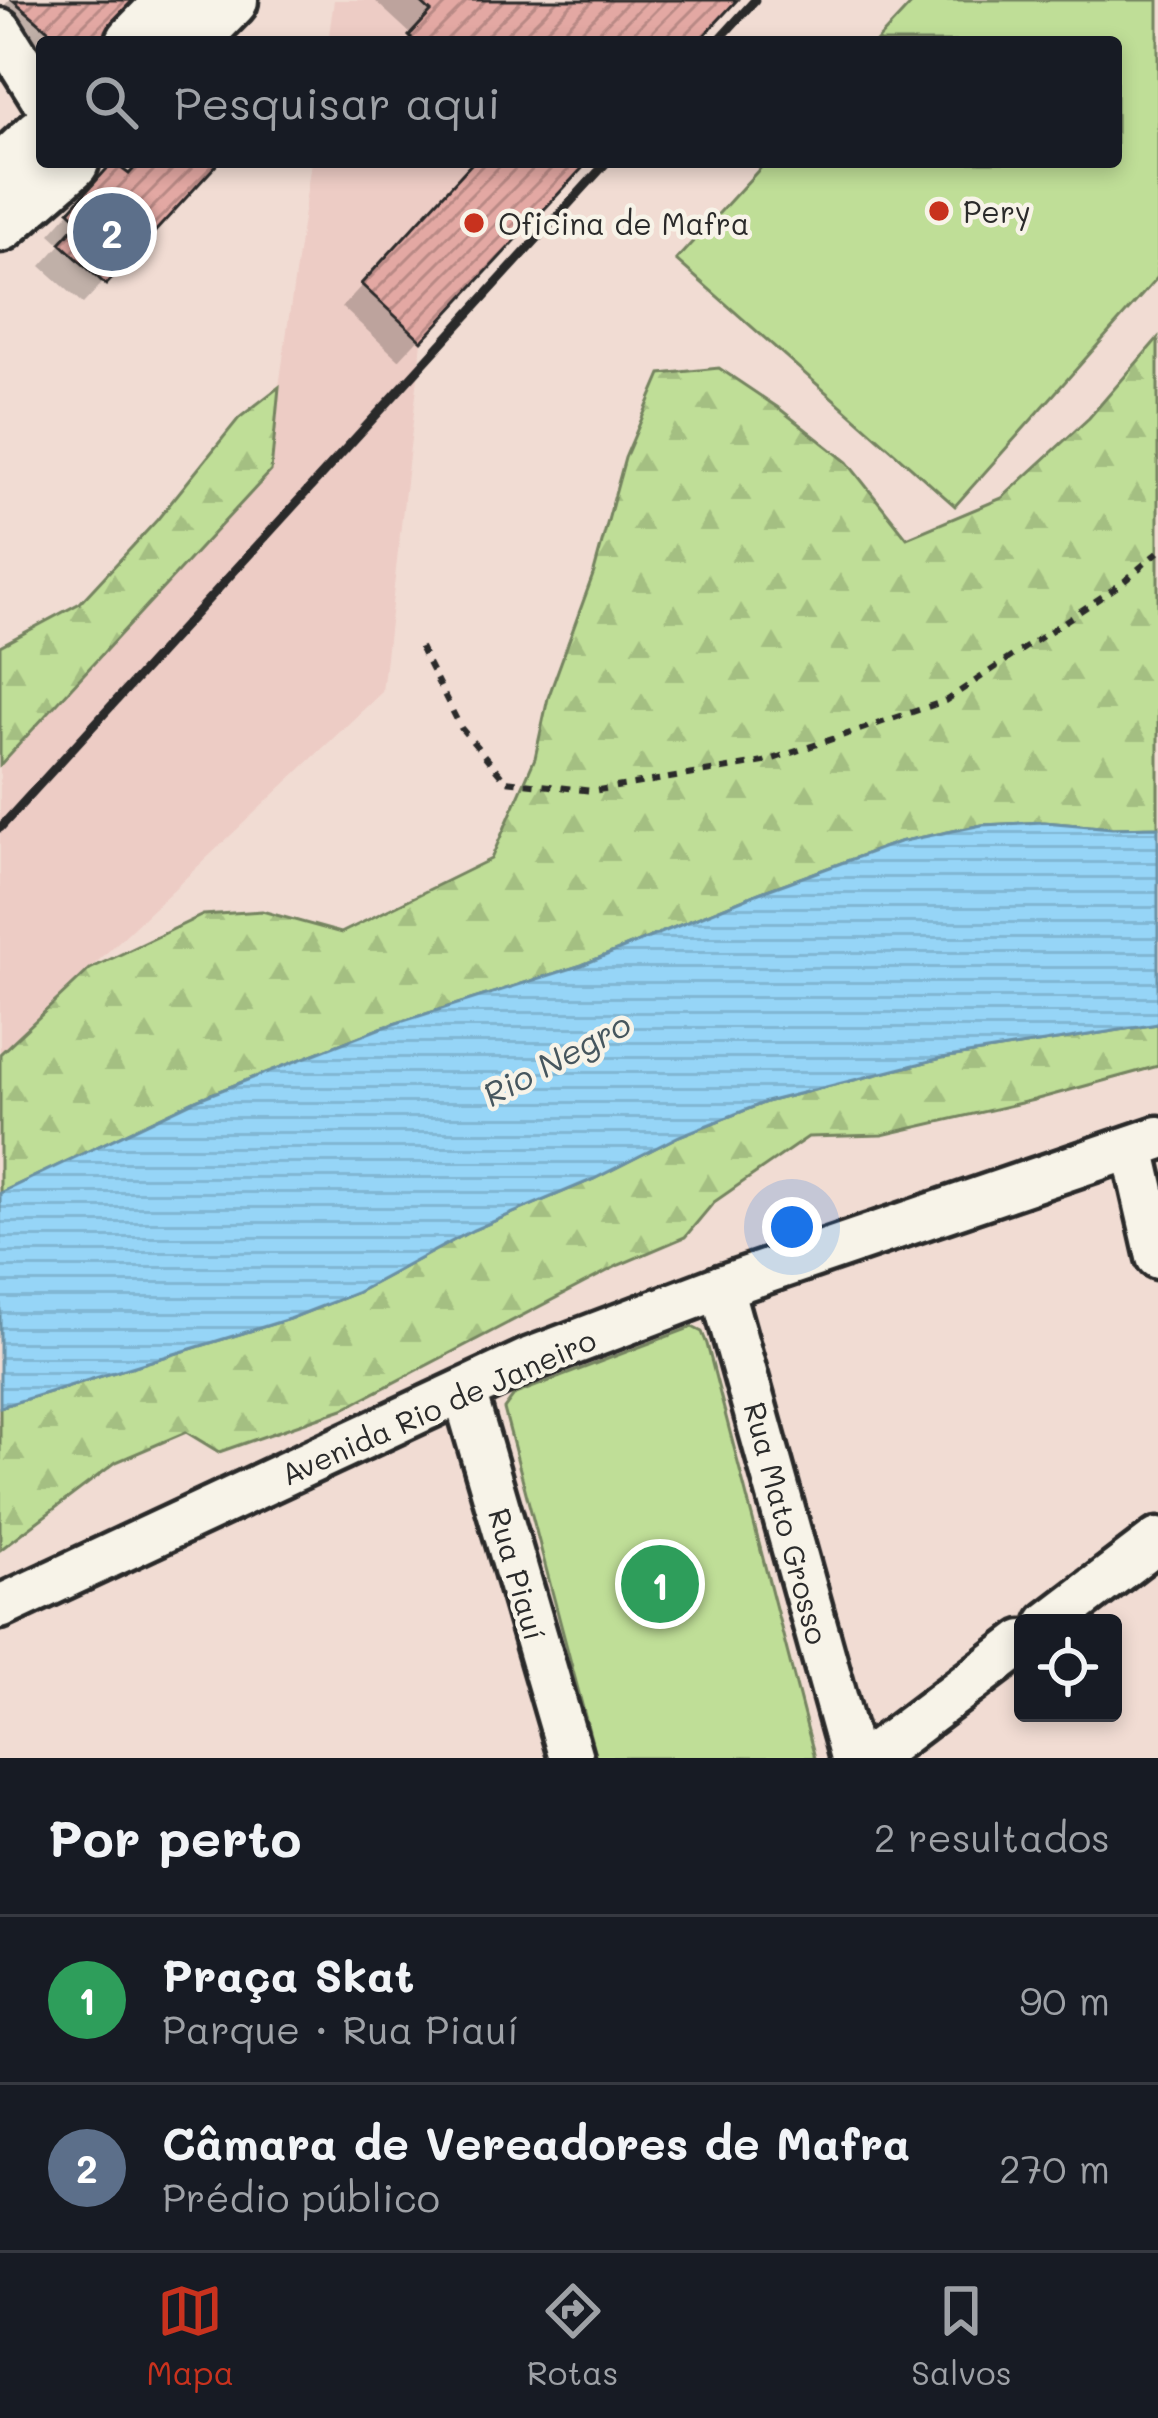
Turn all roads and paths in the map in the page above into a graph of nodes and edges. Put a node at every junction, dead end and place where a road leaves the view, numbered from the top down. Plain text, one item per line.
1 (176, 0) edge
2 (230, 0) edge
3 (0, 30) edge
4 (140, 36) edge
5 (195, 36) edge
6 (36, 88) edge
7 (36, 141) edge
8 (64, 168) edge
9 (0, 174) edge
10 (0, 224) edge
11 (1158, 552) edge
12 (420, 647) dead end
13 (1145, 1143) edge
14 (1158, 1257) edge
15 (722, 1287) junction
16 (464, 1391) junction
17 (1158, 1540) edge
18 (0, 1607) edge
19 (1061, 1614) edge
20 (1014, 1649) edge
21 (571, 1758) edge
22 (851, 1758) edge
23 (870, 1758) edge

1 - 4 main road
2 - 5 main road
3 - 6 street
7 - 9 main road
8 - 10 main road
11 - 12 path
13 - 14 street
13 - 15 street, Avenida Rio de Janeiro
15 - 16 street, Avenida Rio de Janeiro
15 - 22 street, Rua Mato Grosso
16 - 18 street, Avenida Rio de Janeiro
16 - 21 street, Rua Piauí
17 - 19 street
20 - 23 street

